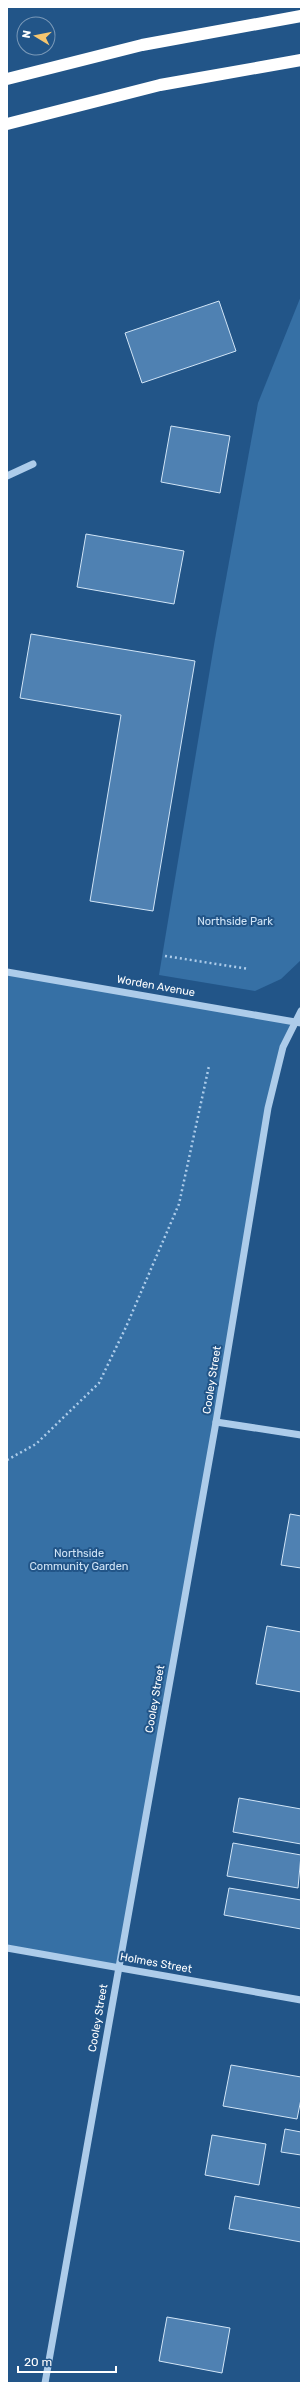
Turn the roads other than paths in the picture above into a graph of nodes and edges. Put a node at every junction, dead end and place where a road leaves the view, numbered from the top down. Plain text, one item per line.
1 (301, 16) edge
2 (301, 60) edge
3 (7, 79) edge
4 (7, 124) edge
5 (33, 464) dead end
6 (7, 476) edge
7 (7, 972) edge
8 (301, 1011) edge
9 (298, 1022) edge
10 (216, 1422) junction
11 (301, 1435) edge
12 (7, 1948) edge
13 (118, 1967) junction
14 (301, 2000) edge
15 (45, 2383) edge

1 - 3 highway
2 - 4 highway
5 - 6 street
7 - 9 street, Worden Avenue
8 - 9 street, Cooley Street
9 - 10 street, Cooley Street
10 - 11 street
10 - 13 street, Cooley Street
12 - 13 street, Holmes Street
13 - 14 street, Holmes Street
13 - 15 street, Cooley Street

